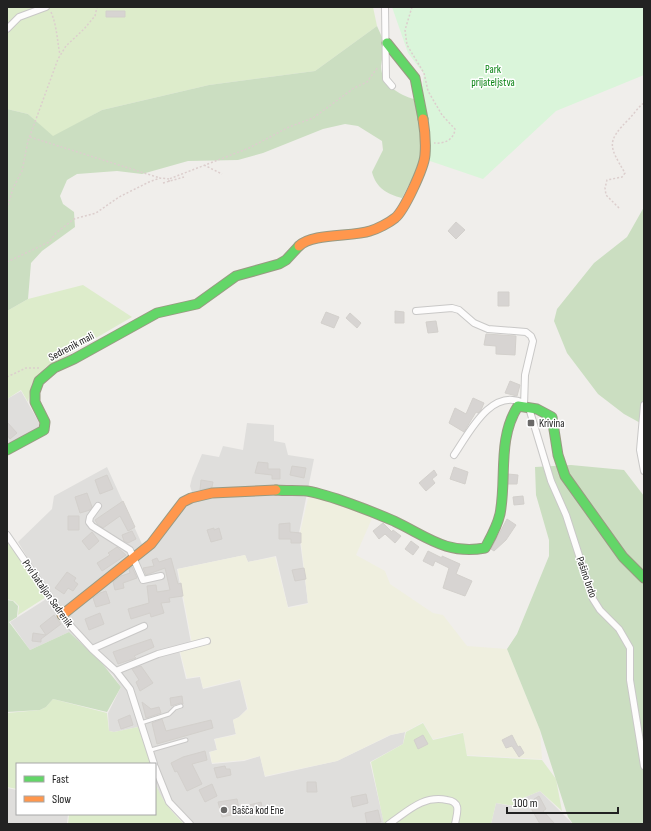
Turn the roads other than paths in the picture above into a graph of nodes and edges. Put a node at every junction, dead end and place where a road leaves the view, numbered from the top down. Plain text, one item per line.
1 (47, 7) edge
2 (385, 7) edge
3 (7, 29) edge
4 (387, 43) junction
5 (392, 86) dead end
6 (416, 311) dead end
7 (644, 405) edge
8 (526, 406) junction
9 (7, 450) edge
10 (454, 455) dead end
11 (644, 472) edge
12 (98, 506) dead end
13 (7, 535) edge
14 (134, 558) junction
15 (161, 576) dead end
16 (644, 578) edge
17 (62, 615) junction
18 (144, 626) dead end
19 (207, 641) dead end
20 (92, 649) junction
21 (116, 671) junction
22 (181, 706) dead end
23 (141, 723) junction
24 (186, 740) dead end
25 (150, 750) junction
26 (154, 763) edge
27 (644, 766) edge
28 (156, 769) edge
29 (190, 824) edge
30 (389, 824) edge
31 (455, 824) edge

1 - 3 street
2 - 4 street
4 - 5 street
4 - 9 street, Sedrenik mali
6 - 8 street, Pašino brdo
7 - 11 street
8 - 10 street
8 - 14 street
8 - 16 street
8 - 27 street, Pašino brdo
12 - 14 street
13 - 17 street, Prvi bataljon Sedrenik
14 - 15 street
14 - 17 street
17 - 20 street, Prvi bataljon Sedrenik
18 - 20 street
19 - 21 street
20 - 21 street, Prvi bataljon Sedrenik
21 - 23 street, Prvi bataljon Sedrenik
22 - 23 lane
23 - 25 street, Prvi bataljon Sedrenik
24 - 25 lane
25 - 26 street, Prvi bataljon Sedrenik
28 - 29 street
30 - 31 street

